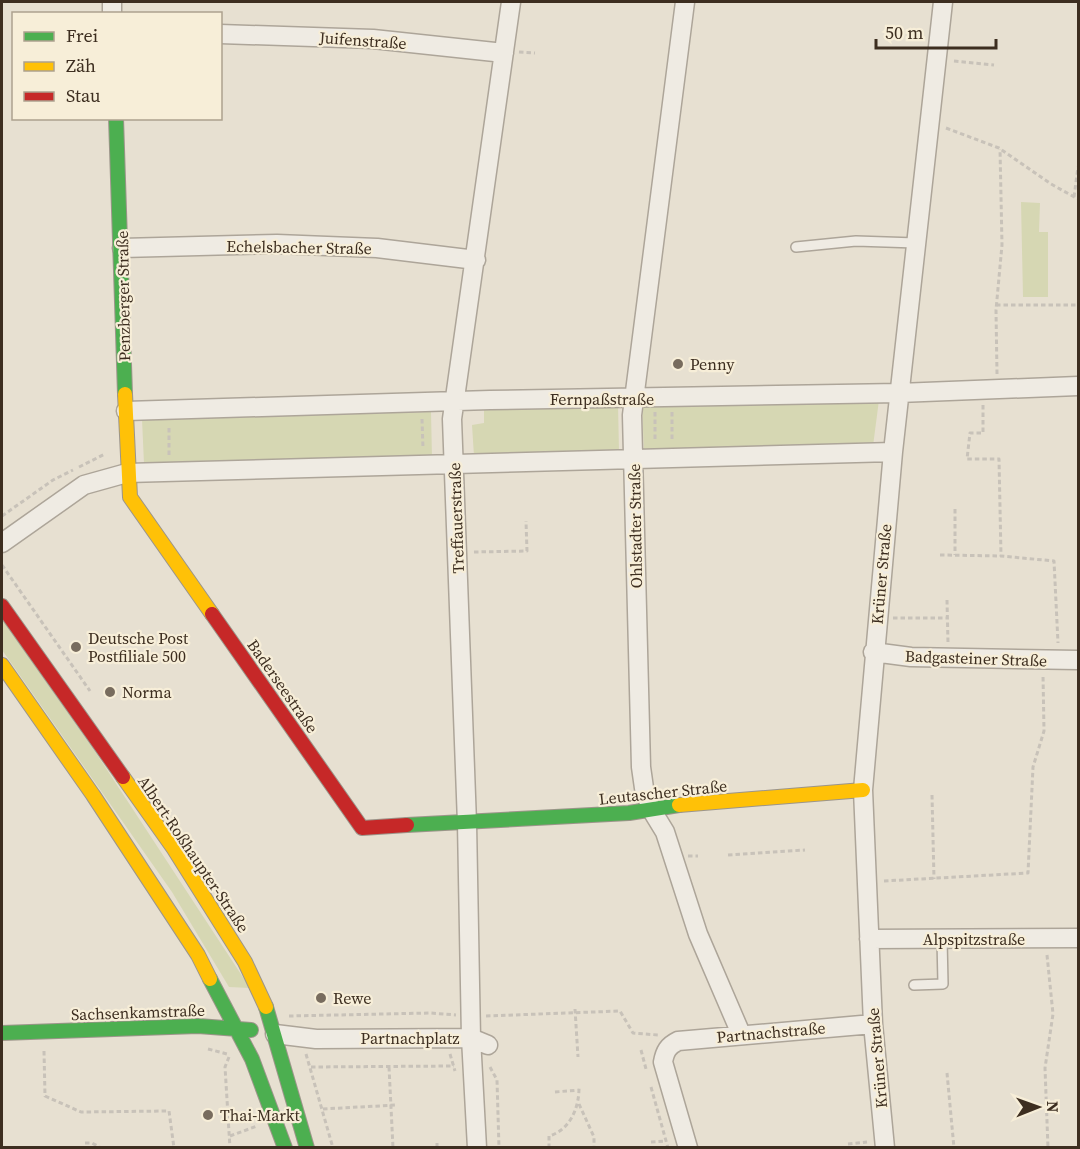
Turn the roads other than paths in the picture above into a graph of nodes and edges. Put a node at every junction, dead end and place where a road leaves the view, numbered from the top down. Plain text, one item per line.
1 (511, 2) edge
2 (685, 2) edge
3 (943, 2) edge
4 (222, 34) edge
5 (514, 56) junction
6 (116, 120) edge
7 (916, 243) junction
8 (796, 247) dead end
9 (122, 248) junction
10 (476, 260) junction
11 (1078, 386) edge
12 (899, 393) junction
13 (633, 398) junction
14 (454, 401) junction
15 (126, 411) junction
16 (892, 452) junction
17 (634, 460) junction
18 (454, 465) junction
19 (127, 473) junction
20 (2, 543) edge
21 (2, 606) edge
22 (873, 652) junction
23 (1078, 660) edge
24 (2, 665) edge
25 (863, 790) junction
26 (651, 809) junction
27 (467, 823) junction
28 (1078, 938) edge
29 (869, 939) junction
30 (942, 939) junction
31 (914, 985) dead end
32 (873, 1024) junction
33 (237, 1027) junction
34 (2, 1033) edge
35 (275, 1034) junction
36 (741, 1034) junction
37 (471, 1038) junction
38 (488, 1045) road end
39 (285, 1148) edge
40 (307, 1148) edge
41 (477, 1148) edge
42 (688, 1148) edge
43 (885, 1148) edge

1 - 5 street, Treffauerstraße
2 - 13 street, Ohlstadter Straße
3 - 7 street, Krüner Straße
4 - 5 street, Juifenstraße
5 - 10 street, Treffauerstraße
6 - 9 street, Penzberger Straße
7 - 8 lane
7 - 12 street, Krüner Straße
9 - 10 street, Echelsbacher Straße
9 - 15 street, Penzberger Straße
10 - 14 street, Treffauerstraße
11 - 12 street, Fernpaßstraße
12 - 13 street, Fernpaßstraße
12 - 16 street, Krüner Straße
13 - 14 street, Fernpaßstraße
13 - 17 street, Ohlstadter Straße
14 - 15 street, Fernpaßstraße
14 - 18 street, Treffauerstraße
15 - 19 street, Penzberger Straße
16 - 17 street
16 - 22 street, Krüner Straße
17 - 18 street
17 - 26 street, Ohlstadter Straße
18 - 19 street
18 - 27 street, Treffauerstraße
19 - 20 street
19 - 27 street, Baderseestraße
21 - 35 street, Albert-Roßhaupter-Straße
22 - 23 street, Badgasteiner Straße
22 - 25 street, Krüner Straße
24 - 33 street
25 - 26 street, Leutascher Straße
25 - 29 street, Krüner Straße
26 - 27 street, Leutascher Straße
26 - 36 street, Ohlstadter Straße
27 - 37 street, Treffauerstraße
28 - 30 street, Alpspitzstraße
29 - 30 street, Alpspitzstraße
29 - 32 street, Krüner Straße
30 - 31 lane
32 - 36 street, Partnachstraße
32 - 43 street, Krüner Straße
33 - 34 street, Sachsenkamstraße
33 - 35 street, Sachsenkamstraße
33 - 39 street
35 - 37 street, Partnachplatz
35 - 40 street, Albert-Roßhaupter-Straße
36 - 42 street, Partnachstraße
37 - 38 street
37 - 41 street, Partnachplatz

